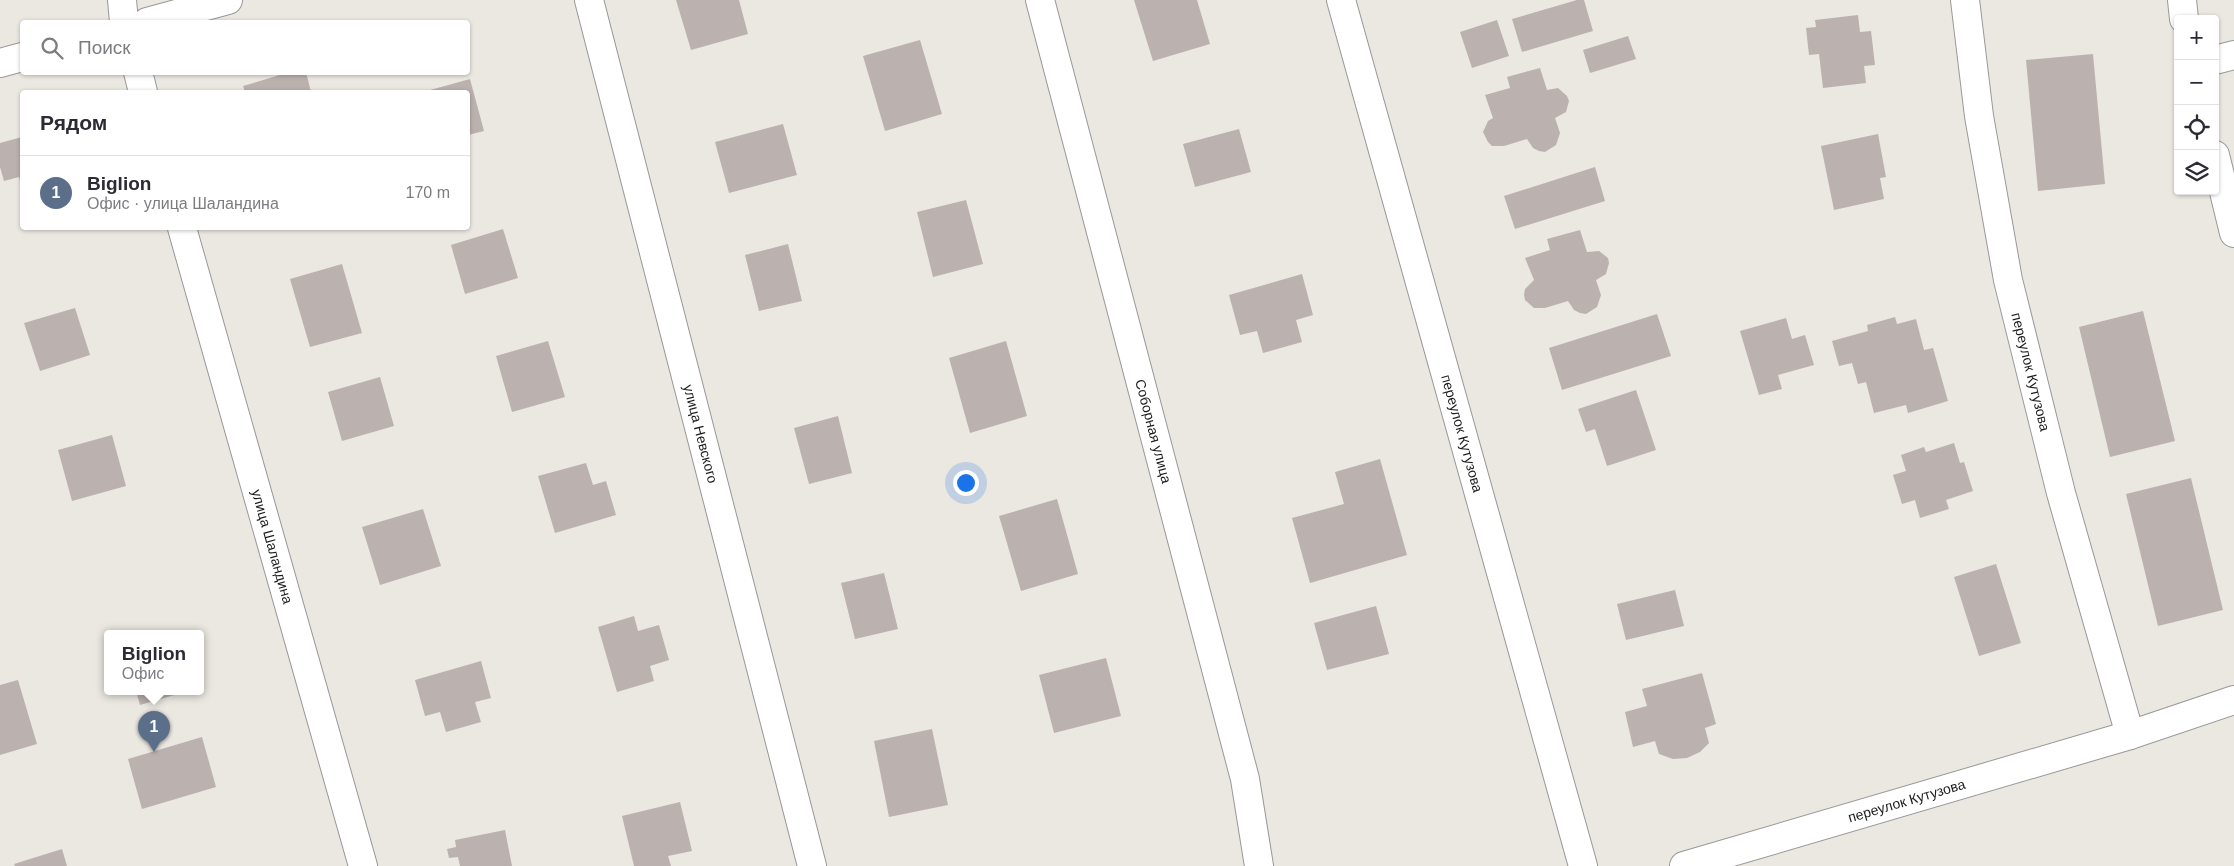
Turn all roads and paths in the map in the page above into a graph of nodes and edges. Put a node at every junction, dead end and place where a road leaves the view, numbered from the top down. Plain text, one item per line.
1 (122, 0) edge
2 (228, 0) edge
3 (588, 0) edge
4 (1040, 0) edge
5 (1341, 0) edge
6 (1965, 0) edge
7 (2182, 0) edge
8 (2184, 15) edge
9 (124, 20) edge
10 (154, 20) edge
11 (2234, 55) edge
12 (20, 58) edge
13 (2219, 59) edge
14 (0, 63) edge
15 (139, 75) edge
16 (142, 90) edge
17 (2219, 171) edge
18 (183, 230) edge
19 (2234, 233) edge
20 (2234, 700) edge
21 (2130, 735) junction
22 (364, 866) edge
23 (812, 866) edge
24 (1259, 866) edge
25 (1583, 866) edge
26 (1684, 866) edge

1 - 9 street
2 - 10 street
3 - 23 street, улица Невского
4 - 24 street, Соборная улица
5 - 25 street, переулок Кутузова
6 - 21 street, переулок Кутузова
7 - 8 street
11 - 13 street
12 - 14 street
15 - 16 street
17 - 19 street
18 - 22 street, улица Шаландина
20 - 21 street, переулок Кутузова
21 - 26 street, переулок Кутузова

